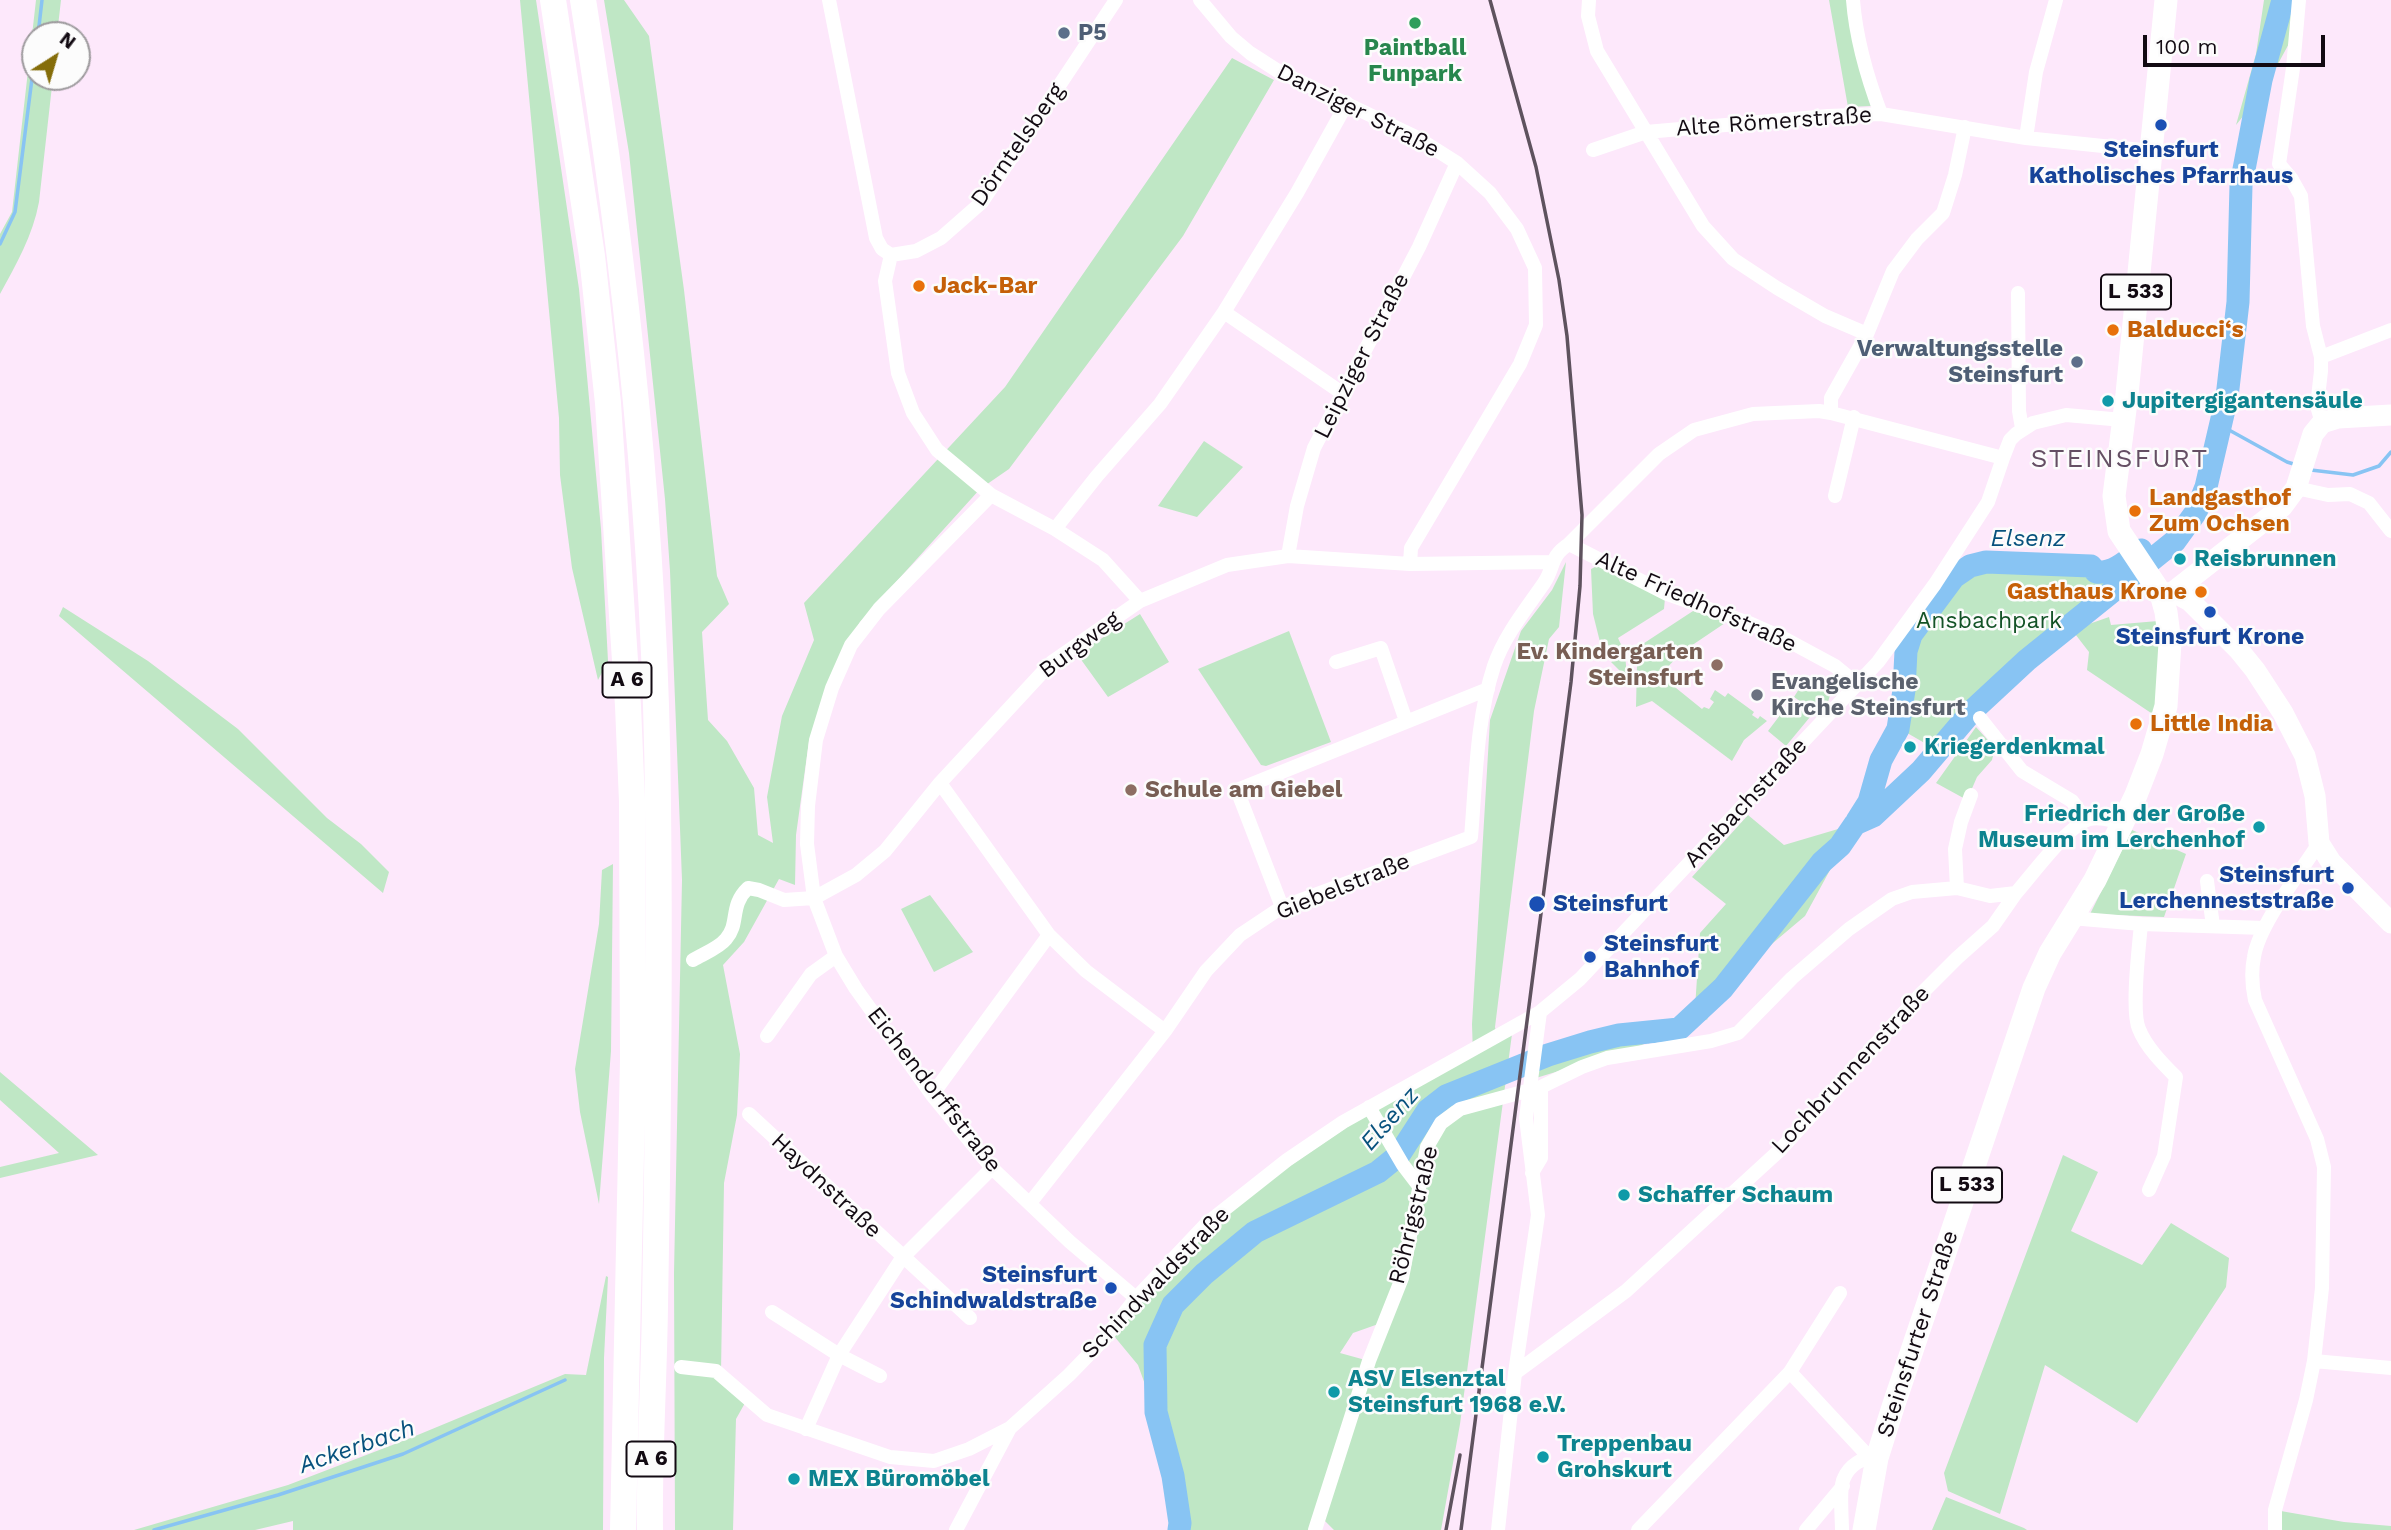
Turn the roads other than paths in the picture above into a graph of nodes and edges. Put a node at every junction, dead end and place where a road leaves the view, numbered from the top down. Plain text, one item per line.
1 (553, 0) edge
2 (583, 0) edge
3 (829, 0) edge
4 (1116, 0) edge
5 (1200, 0) edge
6 (1589, 0) edge
7 (1853, 0) edge
8 (2056, 0) edge
9 (2166, 0) edge
10 (2299, 0) edge
11 (1347, 103) junction
12 (1881, 114) junction
13 (1965, 128) junction
14 (1646, 132) junction
15 (2026, 138) junction
16 (1593, 150) dead end
17 (2151, 151) junction
18 (1457, 163) junction
19 (891, 255) junction
20 (2018, 293) dead end
21 (1224, 312) junction
22 (2391, 330) edge
23 (1867, 334) junction
24 (2320, 357) junction
25 (1342, 393) junction
26 (1831, 413) junction
27 (2391, 415) edge
28 (1854, 418) junction
29 (2123, 420) junction
30 (2322, 423) junction
31 (2022, 428) junction
32 (2003, 458) junction
33 (2301, 475) junction
34 (991, 495) junction
35 (1835, 496) dead end
36 (1055, 529) junction
37 (2391, 531) edge
38 (1559, 552) junction
39 (1288, 556) junction
40 (1410, 564) junction
41 (2167, 593) junction
42 (1140, 601) junction
43 (1336, 662) dead end
44 (1857, 684) junction
45 (1488, 689) junction
46 (1980, 718) dead end
47 (1406, 721) junction
48 (940, 783) junction
49 (1971, 795) dead end
50 (2086, 820) junction
51 (2122, 823) junction
52 (2319, 843) junction
53 (2207, 881) dead end
54 (1957, 888) junction
55 (2016, 893) junction
56 (814, 898) junction
57 (1282, 907) junction
58 (2071, 918) junction
59 (2391, 923) edge
60 (2141, 924) junction
61 (2213, 926) junction
62 (2264, 929) junction
63 (1049, 935) junction
64 (836, 956) junction
65 (692, 960) dead end
66 (1531, 1025) junction
67 (1165, 1031) junction
68 (767, 1036) dead end
69 (1541, 1087) junction
70 (932, 1095) junction
71 (1369, 1107) junction
72 (749, 1114) dead end
73 (992, 1168) junction
74 (1532, 1172) junction
75 (1419, 1186) junction
76 (2149, 1190) dead end
77 (1030, 1203) junction
78 (902, 1258) junction
79 (1840, 1293) dead end
80 (1136, 1298) junction
81 (772, 1312) dead end
82 (970, 1318) dead end
83 (839, 1355) junction
84 (2314, 1361) junction
85 (681, 1367) dead end
86 (2391, 1367) edge
87 (1790, 1372) junction
88 (1515, 1373) junction
89 (880, 1376) dead end
90 (1010, 1428) junction
91 (806, 1429) junction
92 (1873, 1457) junction
93 (1843, 1486) junction
94 (1643, 1529) edge
95 (623, 1530) edge
96 (650, 1530) edge
97 (956, 1530) edge
98 (1315, 1530) edge
99 (1497, 1530) edge
100 (1806, 1530) edge
101 (1842, 1530) edge
102 (1864, 1530) edge
103 (2274, 1530) edge

1 - 95 highway, A 6
2 - 96 highway, A 6
3 - 19 street
4 - 19 street, Dörntelsberg
5 - 11 street, Danziger Straße
6 - 14 street, Alte Römerstraße
7 - 12 street
8 - 15 street
9 - 17 main road, L 533
10 - 24 street
11 - 18 street, Danziger Straße
11 - 21 street
12 - 13 street, Alte Römerstraße
12 - 14 street, Alte Römerstraße
13 - 15 street, Alte Römerstraße
13 - 23 street
14 - 16 street, Alte Römerstraße
14 - 23 street
15 - 17 street, Alte Römerstraße
17 - 29 main road, L 533
18 - 25 street, Leipziger Straße
18 - 40 street, Danziger Straße
19 - 34 street
20 - 31 street
21 - 25 street
21 - 36 street
22 - 24 street
23 - 26 street
24 - 30 street
25 - 39 street, Leipziger Straße
26 - 28 street
26 - 38 street
27 - 30 street
28 - 32 street
28 - 35 street
29 - 31 street
29 - 41 main road, L 533
30 - 33 street
31 - 32 street, Ansbachstraße
32 - 44 street, Ansbachstraße
33 - 37 street
33 - 41 street
34 - 36 street
34 - 56 street, Eichendorffstraße
36 - 42 street
38 - 40 street, Burgweg
38 - 44 street, Alte Friedhofstraße
38 - 45 street
39 - 40 street, Burgweg
39 - 42 street, Burgweg
41 - 51 main road, Steinsfurter Straße / L 533
41 - 52 street
42 - 48 street, Burgweg
43 - 47 street
44 - 66 street, Ansbachstraße
45 - 47 street
45 - 57 street, Giebelstraße
46 - 50 street
47 - 57 street
48 - 56 street, Burgweg
48 - 63 street
49 - 54 street
50 - 51 street
50 - 55 street
51 - 58 main road, Steinsfurter Straße / L 533
52 - 59 street
52 - 62 street
53 - 61 street
54 - 55 street, Röhrigstraße
54 - 69 street, Röhrigstraße
55 - 88 street, Lochbrunnenstraße
56 - 64 street, Eichendorffstraße
56 - 65 street, Burgweg
57 - 67 street, Giebelstraße
58 - 60 street
58 - 92 main road, Steinsfurter Straße / L 533
60 - 61 street
60 - 76 street
61 - 62 street
62 - 84 street
63 - 67 street
63 - 70 street
64 - 68 street
64 - 70 street, Eichendorffstraße
66 - 71 street, Schindwaldstraße
66 - 74 street
67 - 77 street, Giebelstraße
69 - 74 street
69 - 75 street, Röhrigstraße
70 - 73 street, Eichendorffstraße
71 - 75 street
71 - 80 street, Schindwaldstraße
72 - 78 street, Haydnstraße
73 - 77 street, Eichendorffstraße
73 - 78 street
74 - 88 street
75 - 98 street, Röhrigstraße
77 - 80 street, Eichendorffstraße
78 - 82 street, Haydnstraße
78 - 83 street
79 - 87 street
80 - 90 street, Schindwaldstraße
81 - 83 street
83 - 89 street
83 - 91 street
84 - 86 street
84 - 103 street
85 - 91 street, Schindwaldstraße
87 - 92 street
87 - 94 street
88 - 99 street
90 - 91 street, Schindwaldstraße
90 - 97 street, Schindwaldstraße
92 - 93 street
92 - 102 main road, Steinsfurter Straße / L 533
93 - 100 street
93 - 101 street

